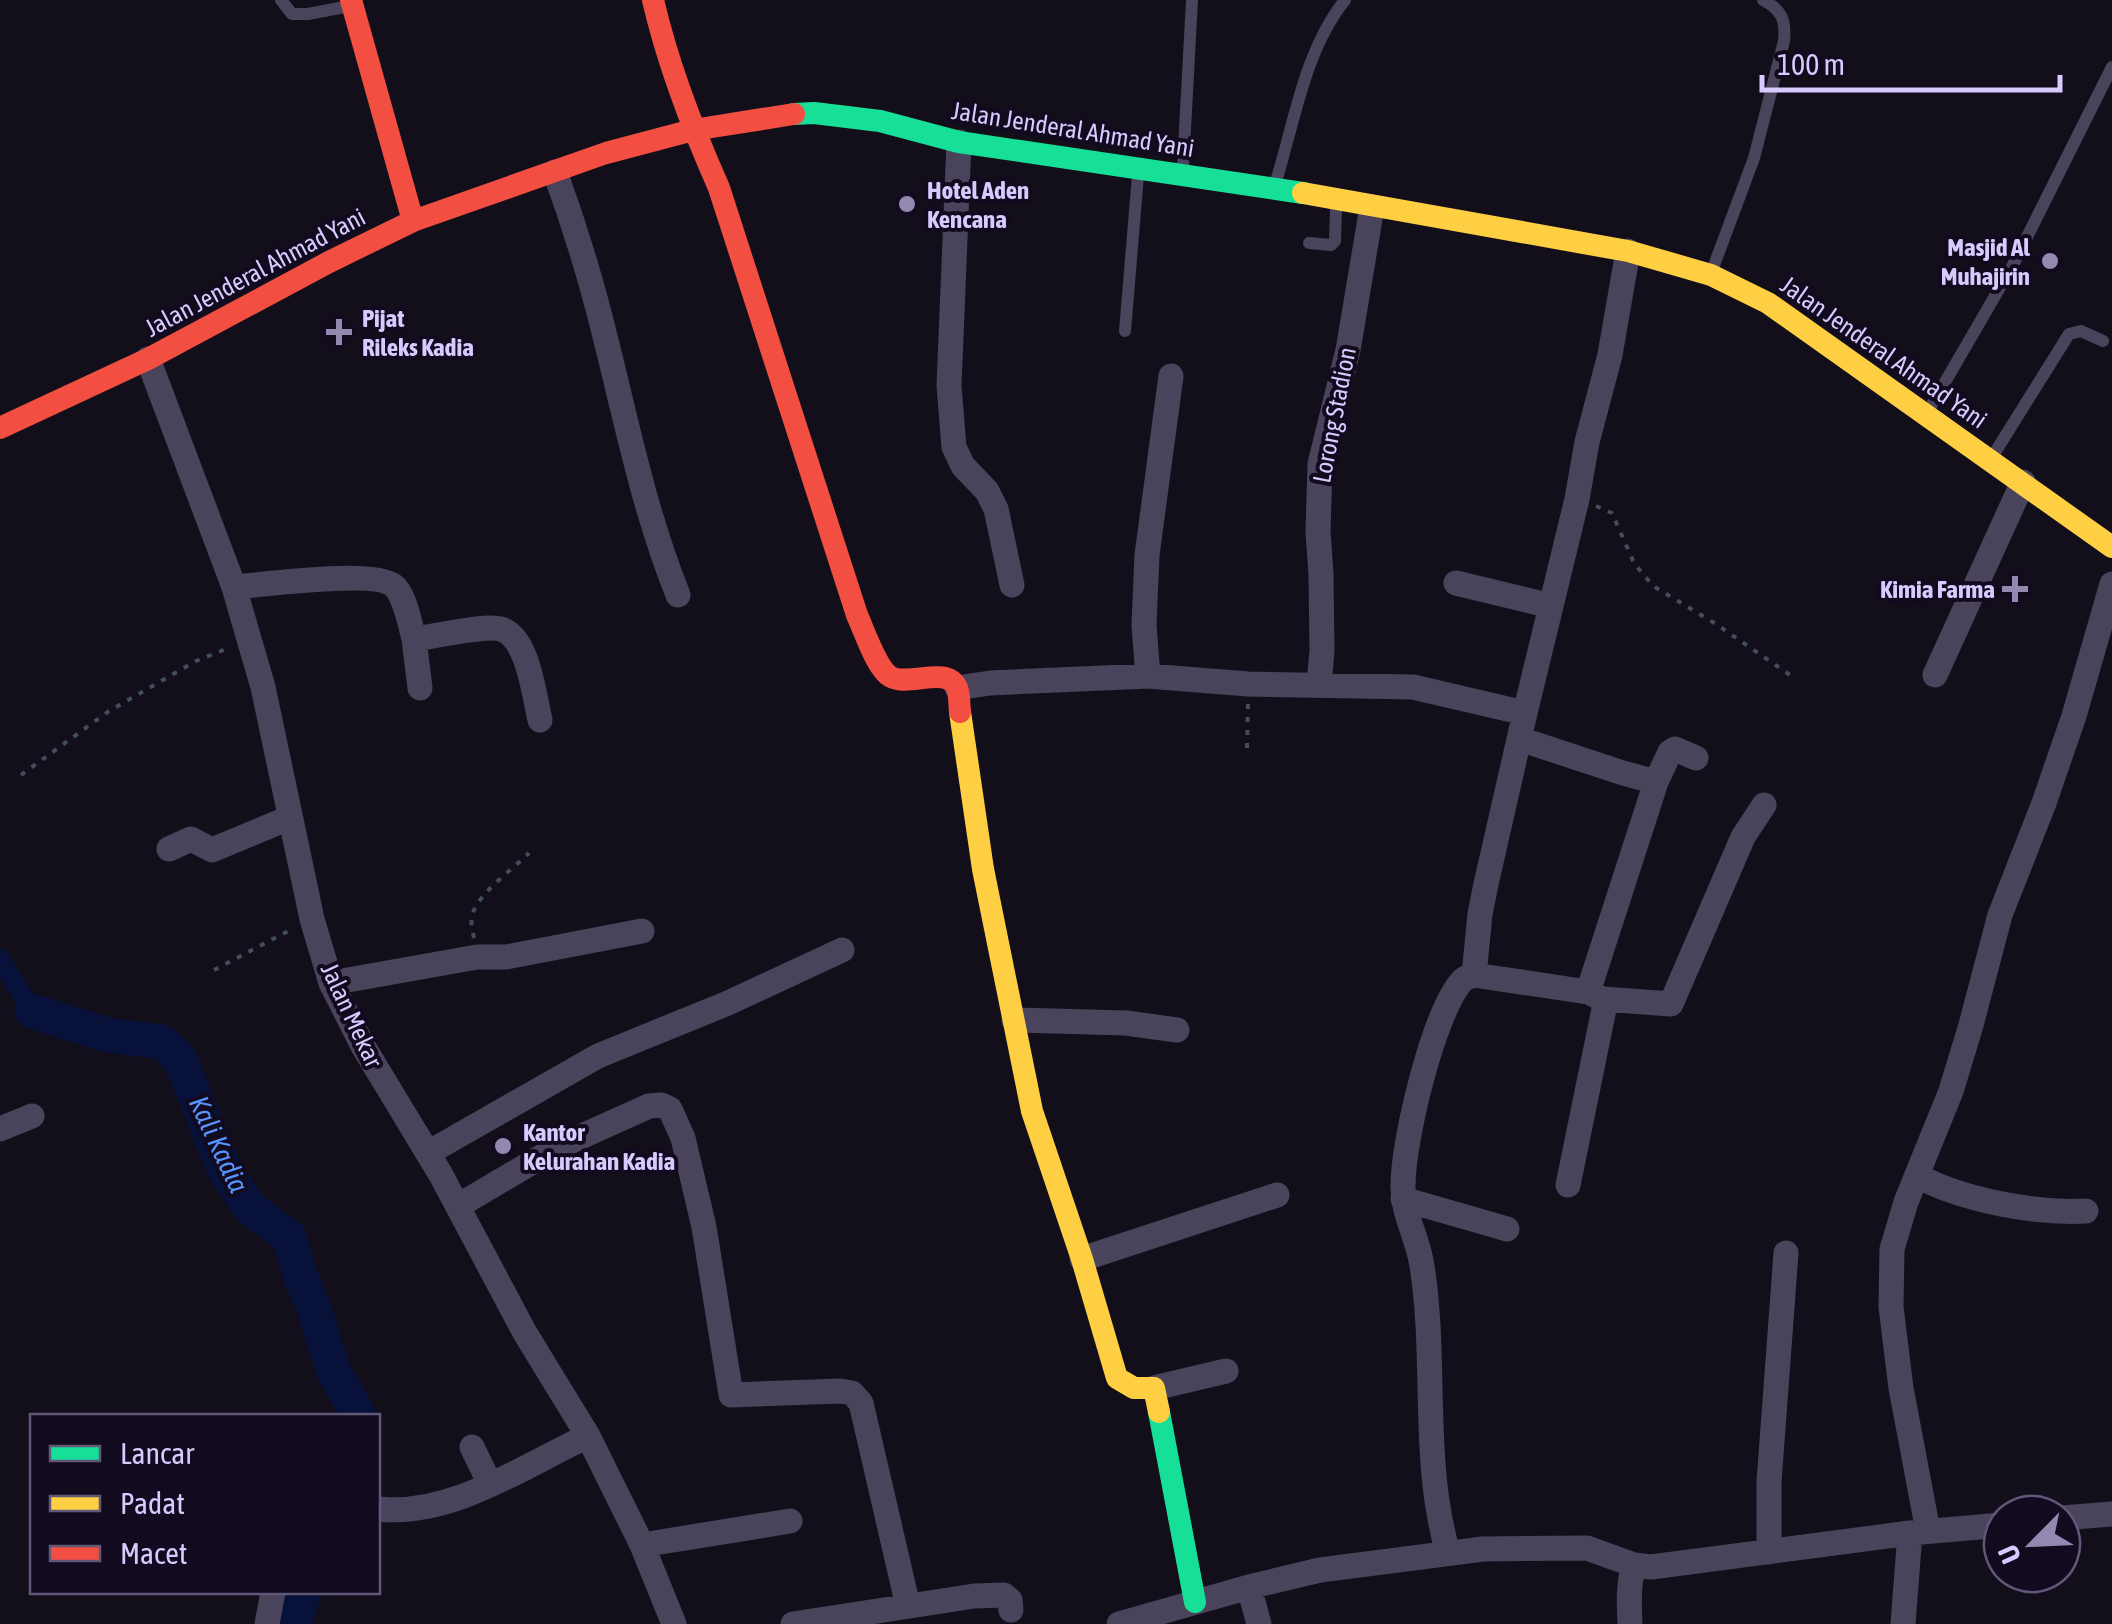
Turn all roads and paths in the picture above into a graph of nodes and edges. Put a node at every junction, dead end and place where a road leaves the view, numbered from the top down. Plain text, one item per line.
1 (280, 0) edge
2 (652, 0) edge
3 (1192, 0) edge
4 (1345, 0) edge
5 (1763, 0) edge
6 (351, 3) edge
7 (1784, 6) edge
8 (2112, 68) edge
9 (693, 130) junction
10 (958, 142) junction
11 (1139, 167) junction
12 (555, 172) junction
13 (1183, 174) junction
14 (1274, 187) junction
15 (1336, 200) junction
16 (1372, 207) junction
17 (414, 221) junction
18 (1309, 243) dead end
19 (1628, 252) junction
20 (1710, 275) junction
21 (1125, 330) dead end
22 (2103, 341) dead end
23 (148, 359) junction
24 (1170, 376) dead end
25 (1927, 415) junction
26 (0, 428) edge
27 (1990, 460) junction
28 (2023, 482) junction
29 (1577, 499) junction
30 (2108, 537) edge
31 (1456, 583) dead end
32 (1012, 584) dead end
33 (2112, 584) edge
34 (234, 587) junction
35 (678, 595) dead end
36 (1551, 606) junction
37 (250, 639) junction
38 (414, 639) junction
39 (1790, 674) dead end
40 (1935, 675) dead end
41 (1148, 676) junction
42 (1248, 684) junction
43 (1319, 684) junction
44 (420, 688) dead end
45 (957, 688) junction
46 (1524, 713) junction
47 (540, 720) dead end
48 (1520, 739) junction
49 (1246, 748) dead end
50 (1696, 758) dead end
51 (21, 775) dead end
52 (1656, 782) junction
53 (1764, 806) dead end
54 (289, 818) junction
55 (169, 849) dead end
56 (529, 853) dead end
57 (312, 919) junction
58 (642, 931) dead end
59 (842, 950) dead end
60 (477, 957) junction
61 (214, 970) dead end
62 (1474, 975) junction
63 (332, 983) junction
64 (1595, 995) junction
65 (1014, 1020) junction
66 (1177, 1030) dead end
67 (32, 1116) dead end
68 (0, 1129) edge
69 (428, 1153) junction
70 (1918, 1176) junction
71 (1568, 1185) dead end
72 (1277, 1195) dead end
73 (1402, 1199) junction
74 (458, 1206) junction
75 (2086, 1210) dead end
76 (1507, 1229) dead end
77 (1786, 1253) dead end
78 (1082, 1258) junction
79 (1226, 1371) dead end
80 (1154, 1388) junction
81 (588, 1436) junction
82 (472, 1447) dead end
83 (490, 1484) junction
84 (380, 1509) edge
85 (2112, 1514) edge
86 (2082, 1516) edge
87 (790, 1521) dead end
88 (1982, 1526) edge
89 (1919, 1532) junction
90 (642, 1545) junction
91 (1769, 1552) junction
92 (1448, 1553) junction
93 (1634, 1565) junction
94 (1249, 1587) junction
95 (272, 1594) edge
96 (1194, 1602) junction
97 (908, 1606) junction
98 (1011, 1610) dead end
99 (268, 1624) edge
100 (674, 1624) edge
101 (793, 1624) edge
102 (1120, 1624) edge
103 (1259, 1624) edge
104 (1630, 1624) edge
105 (1903, 1624) edge

1 - 6 lane
2 - 9 main road
3 - 13 lane
4 - 14 lane
5 - 7 lane
6 - 17 main road
7 - 20 lane
8 - 25 lane
9 - 10 main road, Jalan Jenderal Ahmad Yani
9 - 12 main road, Jalan Jenderal Ahmad Yani
9 - 45 main road
10 - 11 main road, Jalan Jenderal Ahmad Yani
10 - 32 street
11 - 13 main road, Jalan Jenderal Ahmad Yani
11 - 21 lane
12 - 17 main road, Jalan Jenderal Ahmad Yani
12 - 35 street
13 - 14 main road, Jalan Jenderal Ahmad Yani
14 - 15 main road, Jalan Jenderal Ahmad Yani
15 - 16 main road, Jalan Jenderal Ahmad Yani
15 - 18 lane
16 - 19 main road, Jalan Jenderal Ahmad Yani
16 - 43 street, Lorong Stadion
17 - 23 main road, Jalan Jenderal Ahmad Yani
19 - 20 main road, Jalan Jenderal Ahmad Yani
19 - 29 street
20 - 25 main road, Jalan Jenderal Ahmad Yani
22 - 27 lane
23 - 26 main road, Jalan Jenderal Ahmad Yani
23 - 34 street, Jalan Mekar
24 - 41 street
25 - 27 main road, Jalan Jenderal Ahmad Yani
27 - 28 main road, Jalan Jenderal Ahmad Yani
28 - 30 main road, Jalan Jenderal Ahmad Yani
28 - 40 street
29 - 36 street
29 - 39 path
31 - 36 street
33 - 70 street
34 - 37 street, Jalan Mekar
34 - 38 street
36 - 46 street
37 - 51 path
37 - 54 street, Jalan Mekar
38 - 44 street
38 - 47 street
41 - 42 street
41 - 45 street
42 - 43 street
42 - 49 path
43 - 46 street
45 - 65 main road
46 - 48 street
48 - 52 street
48 - 62 street
50 - 52 street
52 - 64 street
53 - 64 street
54 - 55 street
54 - 57 street, Jalan Mekar
56 - 60 path
57 - 61 path
57 - 63 street, Jalan Mekar
58 - 60 street
59 - 69 street
60 - 63 street
62 - 64 street
62 - 73 street
63 - 69 street, Jalan Mekar
64 - 71 street
65 - 66 street
65 - 78 main road
67 - 68 street
69 - 74 street, Jalan Mekar
70 - 75 street
70 - 89 street
72 - 78 street
73 - 76 street
73 - 92 street
74 - 81 street, Jalan Mekar
74 - 97 street
77 - 91 street
78 - 80 main road
79 - 80 street
80 - 96 main road
81 - 83 street
81 - 90 street, Jalan Mekar
82 - 83 street
83 - 84 street
85 - 86 street
87 - 90 street
88 - 89 street
89 - 91 street
89 - 105 street
90 - 100 street, Jalan Mekar
91 - 93 street
92 - 93 street
92 - 94 street
93 - 104 street
94 - 96 street
94 - 103 street
95 - 99 street
96 - 102 street
97 - 98 street
97 - 101 street

